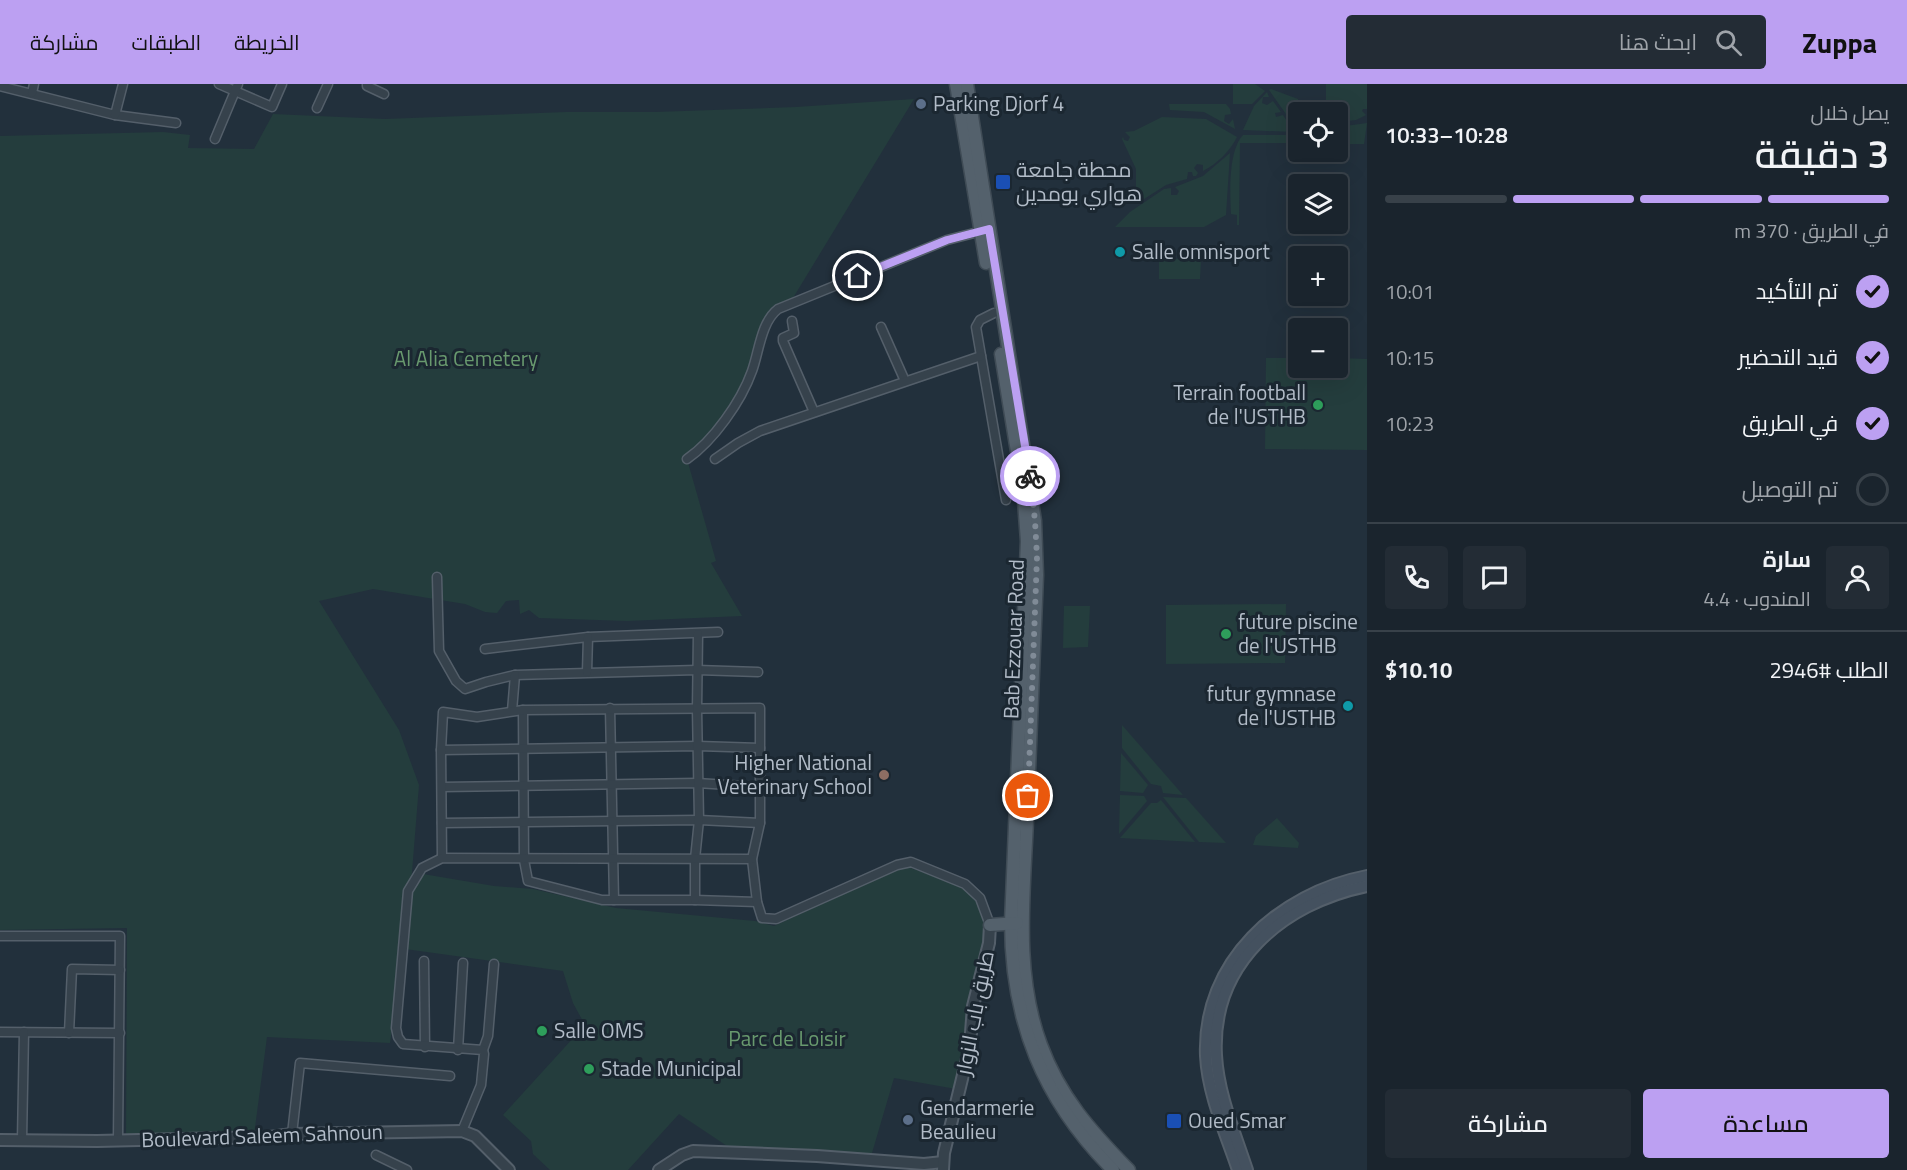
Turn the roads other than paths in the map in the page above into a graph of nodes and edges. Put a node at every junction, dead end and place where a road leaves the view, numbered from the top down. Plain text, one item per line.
1 (123, 84) edge
2 (219, 84) edge
3 (282, 84) edge
4 (328, 84) edge
5 (367, 84) edge
6 (956, 84) edge
7 (967, 84) edge
8 (0, 86) edge
9 (236, 88) edge
10 (33, 89) edge
11 (384, 94) dead end
12 (317, 108) dead end
13 (115, 115) junction
14 (176, 123) dead end
15 (215, 139) dead end
16 (976, 170) junction
17 (985, 230) junction
18 (994, 313) junction
19 (792, 321) dead end
20 (880, 327) dead end
21 (981, 356) junction
22 (904, 381) junction
23 (814, 412) junction
24 (687, 459) dead end
25 (715, 459) dead end
26 (1006, 500) dead end
27 (437, 577) dead end
28 (718, 632) dead end
29 (698, 633) junction
30 (588, 637) junction
31 (486, 649) dead end
32 (697, 670) junction
33 (587, 672) junction
34 (758, 672) dead end
35 (515, 675) junction
36 (610, 708) junction
37 (697, 709) junction
38 (523, 710) junction
39 (512, 711) junction
40 (698, 746) junction
41 (610, 747) junction
42 (760, 748) junction
43 (522, 749) junction
44 (441, 750) junction
45 (697, 783) junction
46 (611, 785) junction
47 (523, 786) junction
48 (760, 786) junction
49 (442, 787) junction
50 (699, 820) junction
51 (612, 821) junction
52 (524, 822) junction
53 (442, 823) junction
54 (760, 823) junction
55 (442, 858) junction
56 (613, 859) junction
57 (695, 859) junction
58 (752, 859) junction
59 (524, 860) junction
60 (1367, 876) edge
61 (1367, 886) edge
62 (614, 900) junction
63 (695, 900) junction
64 (757, 902) junction
65 (1011, 922) junction
66 (990, 929) junction
67 (1023, 929) junction
68 (0, 936) edge
69 (1011, 936) junction
70 (424, 961) dead end
71 (463, 963) dead end
72 (494, 964) dead end
73 (120, 970) junction
74 (0, 1032) edge
75 (24, 1032) junction
76 (69, 1033) junction
77 (120, 1033) junction
78 (425, 1047) junction
79 (458, 1050) junction
80 (483, 1050) junction
81 (450, 1076) dead end
82 (462, 1131) junction
83 (292, 1134) junction
84 (0, 1140) edge
85 (22, 1140) junction
86 (118, 1140) junction
87 (1104, 1153) junction
88 (376, 1155) dead end
89 (943, 1166) edge
90 (1118, 1167) edge
91 (407, 1170) edge
92 (509, 1170) edge
93 (659, 1170) edge
94 (1238, 1170) edge
95 (1247, 1170) edge

1 - 13 street
2 - 9 street
3 - 9 street
4 - 12 street
5 - 11 street
6 - 16 main road, Bab Ezzouar Road
7 - 16 main road, Bab Ezzouar Road
8 - 10 street
9 - 15 street
10 - 13 street
13 - 14 street
16 - 17 main road, Bab Ezzouar Road
17 - 18 main road, Bab Ezzouar Road
17 - 24 street
17 - 67 main road, Bab Ezzouar Road
18 - 21 street
18 - 65 main road, Bab Ezzouar Road
19 - 23 street
20 - 22 street
21 - 22 street
21 - 26 street
22 - 23 street
23 - 25 street
27 - 35 street
28 - 29 street
29 - 30 street
29 - 32 street
30 - 31 street
30 - 33 street
32 - 33 street
32 - 34 street
32 - 37 street
33 - 35 street
35 - 39 street
36 - 37 street
36 - 38 street
36 - 41 street
37 - 40 street
37 - 42 street
38 - 39 street
38 - 43 street
39 - 44 street
40 - 41 street
40 - 42 street
40 - 45 street
41 - 43 street
41 - 46 street
42 - 48 street
43 - 44 street
43 - 47 street
44 - 49 street
45 - 46 street
45 - 48 street
45 - 50 street
46 - 47 street
46 - 51 street
47 - 49 street
47 - 52 street
48 - 54 street
49 - 53 street
50 - 51 street
50 - 54 street
50 - 57 street
51 - 52 street
51 - 56 street
52 - 53 street
52 - 59 street
53 - 55 street
54 - 58 street
55 - 59 street
55 - 78 street
56 - 57 street
56 - 59 street
56 - 62 street
57 - 58 street
57 - 63 street
58 - 64 street
59 - 62 street
60 - 94 main road
61 - 95 main road
62 - 63 street
63 - 64 street
64 - 66 street
65 - 66 main road
65 - 67 main road
65 - 69 main road, Bab Ezzouar Road
66 - 69 main road
66 - 89 street, طريق باب الزوار
67 - 69 main road
67 - 87 main road, Bab Ezzouar Road
68 - 73 street
69 - 87 main road, Bab Ezzouar Road
70 - 78 street
71 - 79 street
72 - 80 street
73 - 76 street
73 - 77 street
74 - 75 street
75 - 76 street
75 - 85 street
76 - 77 street
77 - 86 street
78 - 79 street
79 - 80 street
80 - 82 street
81 - 83 street
82 - 83 street, Boulevard Saleem Sahnoun
82 - 92 street
83 - 86 street, Boulevard Saleem Sahnoun
84 - 85 street, Boulevard Saleem Sahnoun
85 - 86 street, Boulevard Saleem Sahnoun
87 - 90 main road, Bab Ezzouar Road
88 - 91 street
89 - 93 street

